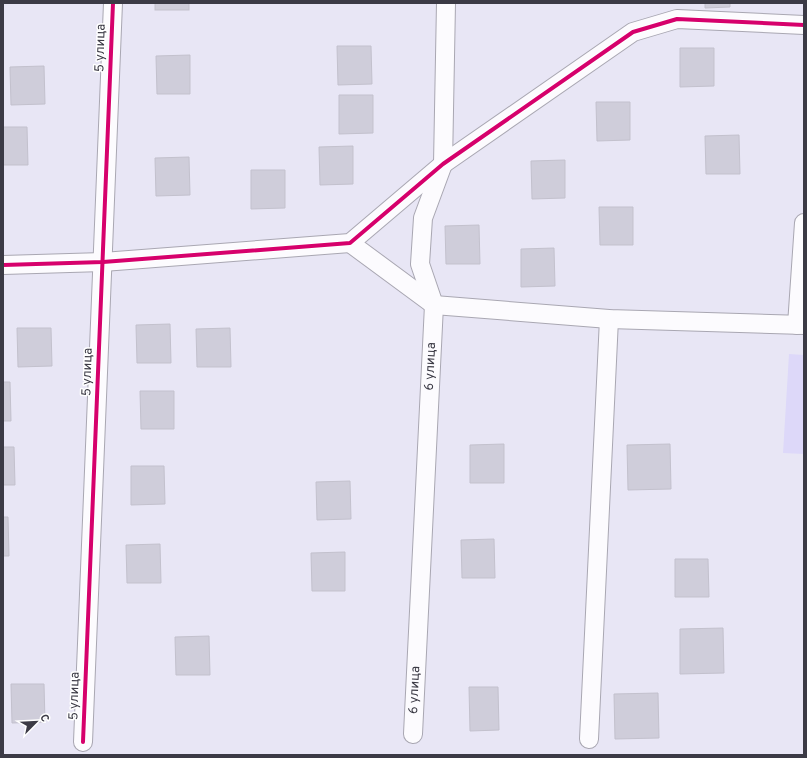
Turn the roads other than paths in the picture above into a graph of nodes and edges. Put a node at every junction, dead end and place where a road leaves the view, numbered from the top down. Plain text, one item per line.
1 (113, 3) edge
2 (446, 3) edge
3 (804, 25) edge
4 (443, 164) junction
5 (804, 223) edge
6 (350, 243) junction
7 (103, 262) junction
8 (3, 265) edge
9 (434, 305) junction
10 (609, 319) junction
11 (800, 325) edge
12 (413, 734) dead end
13 (589, 739) dead end
14 (83, 742) dead end

1 - 7 street, 5 улица
2 - 4 street, 6 улица
3 - 4 street
4 - 6 street
4 - 9 street, 6 улица
5 - 11 street
6 - 7 street
6 - 9 street
7 - 8 street
7 - 14 street, 5 улица
9 - 10 street
9 - 12 street, 6 улица
10 - 11 street
10 - 13 street

